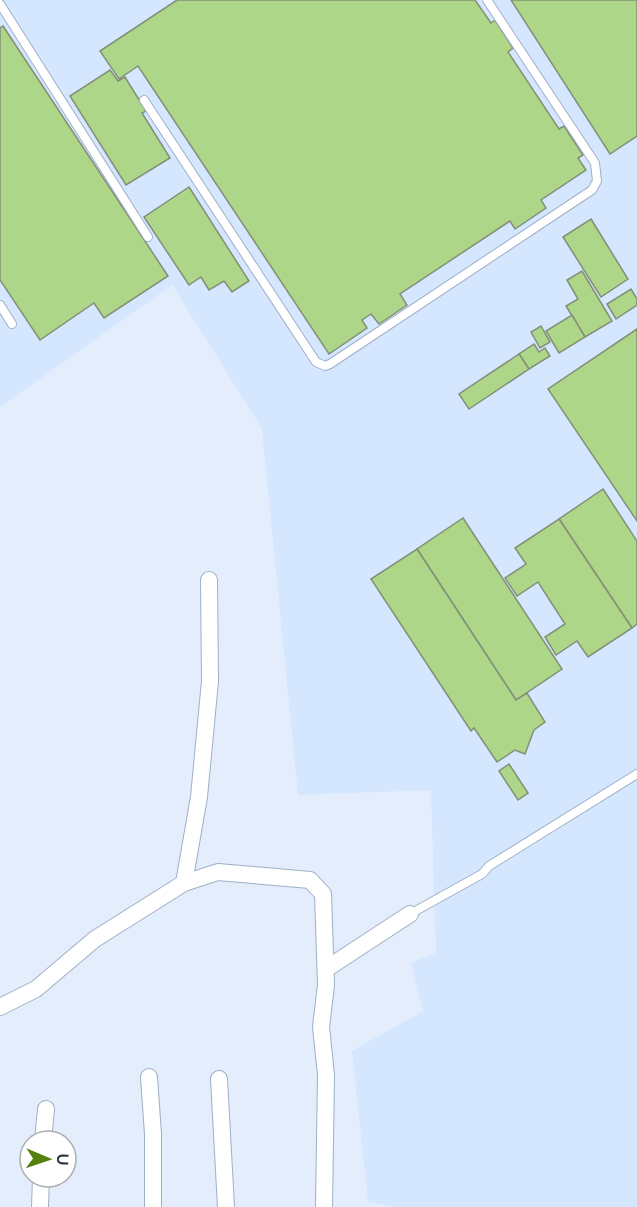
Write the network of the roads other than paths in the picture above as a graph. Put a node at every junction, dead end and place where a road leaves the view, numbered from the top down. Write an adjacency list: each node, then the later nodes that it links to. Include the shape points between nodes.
1 (487, 0): 3 (lane, via 595,164 597,181 592,190 325,366 316,362)
2 (0, 4): 4 (lane)
3 (144, 100)
4 (148, 237)
5 (0, 305): 6 (lane)
6 (12, 324)
7 (209, 580): 9 (street, via 210,681 199,797)
8 (637, 774): 10 (lane, via 482,874)
9 (184, 884): 11 (street, via 218,872 310,880 323,894); 12 (street, via 95,939 36,989)
10 (410, 914): 11 (street)
11 (326, 969): 21 (street, via 321,1027 326,1075)
12 (0, 1007)
13 (149, 1077): 19 (street)
14 (219, 1079): 20 (street)
15 (46, 1109): 16 (street)
16 (44, 1129)
17 (41, 1189): 18 (street)
18 (40, 1207)
19 (153, 1207)
20 (226, 1207)
21 (324, 1207)

